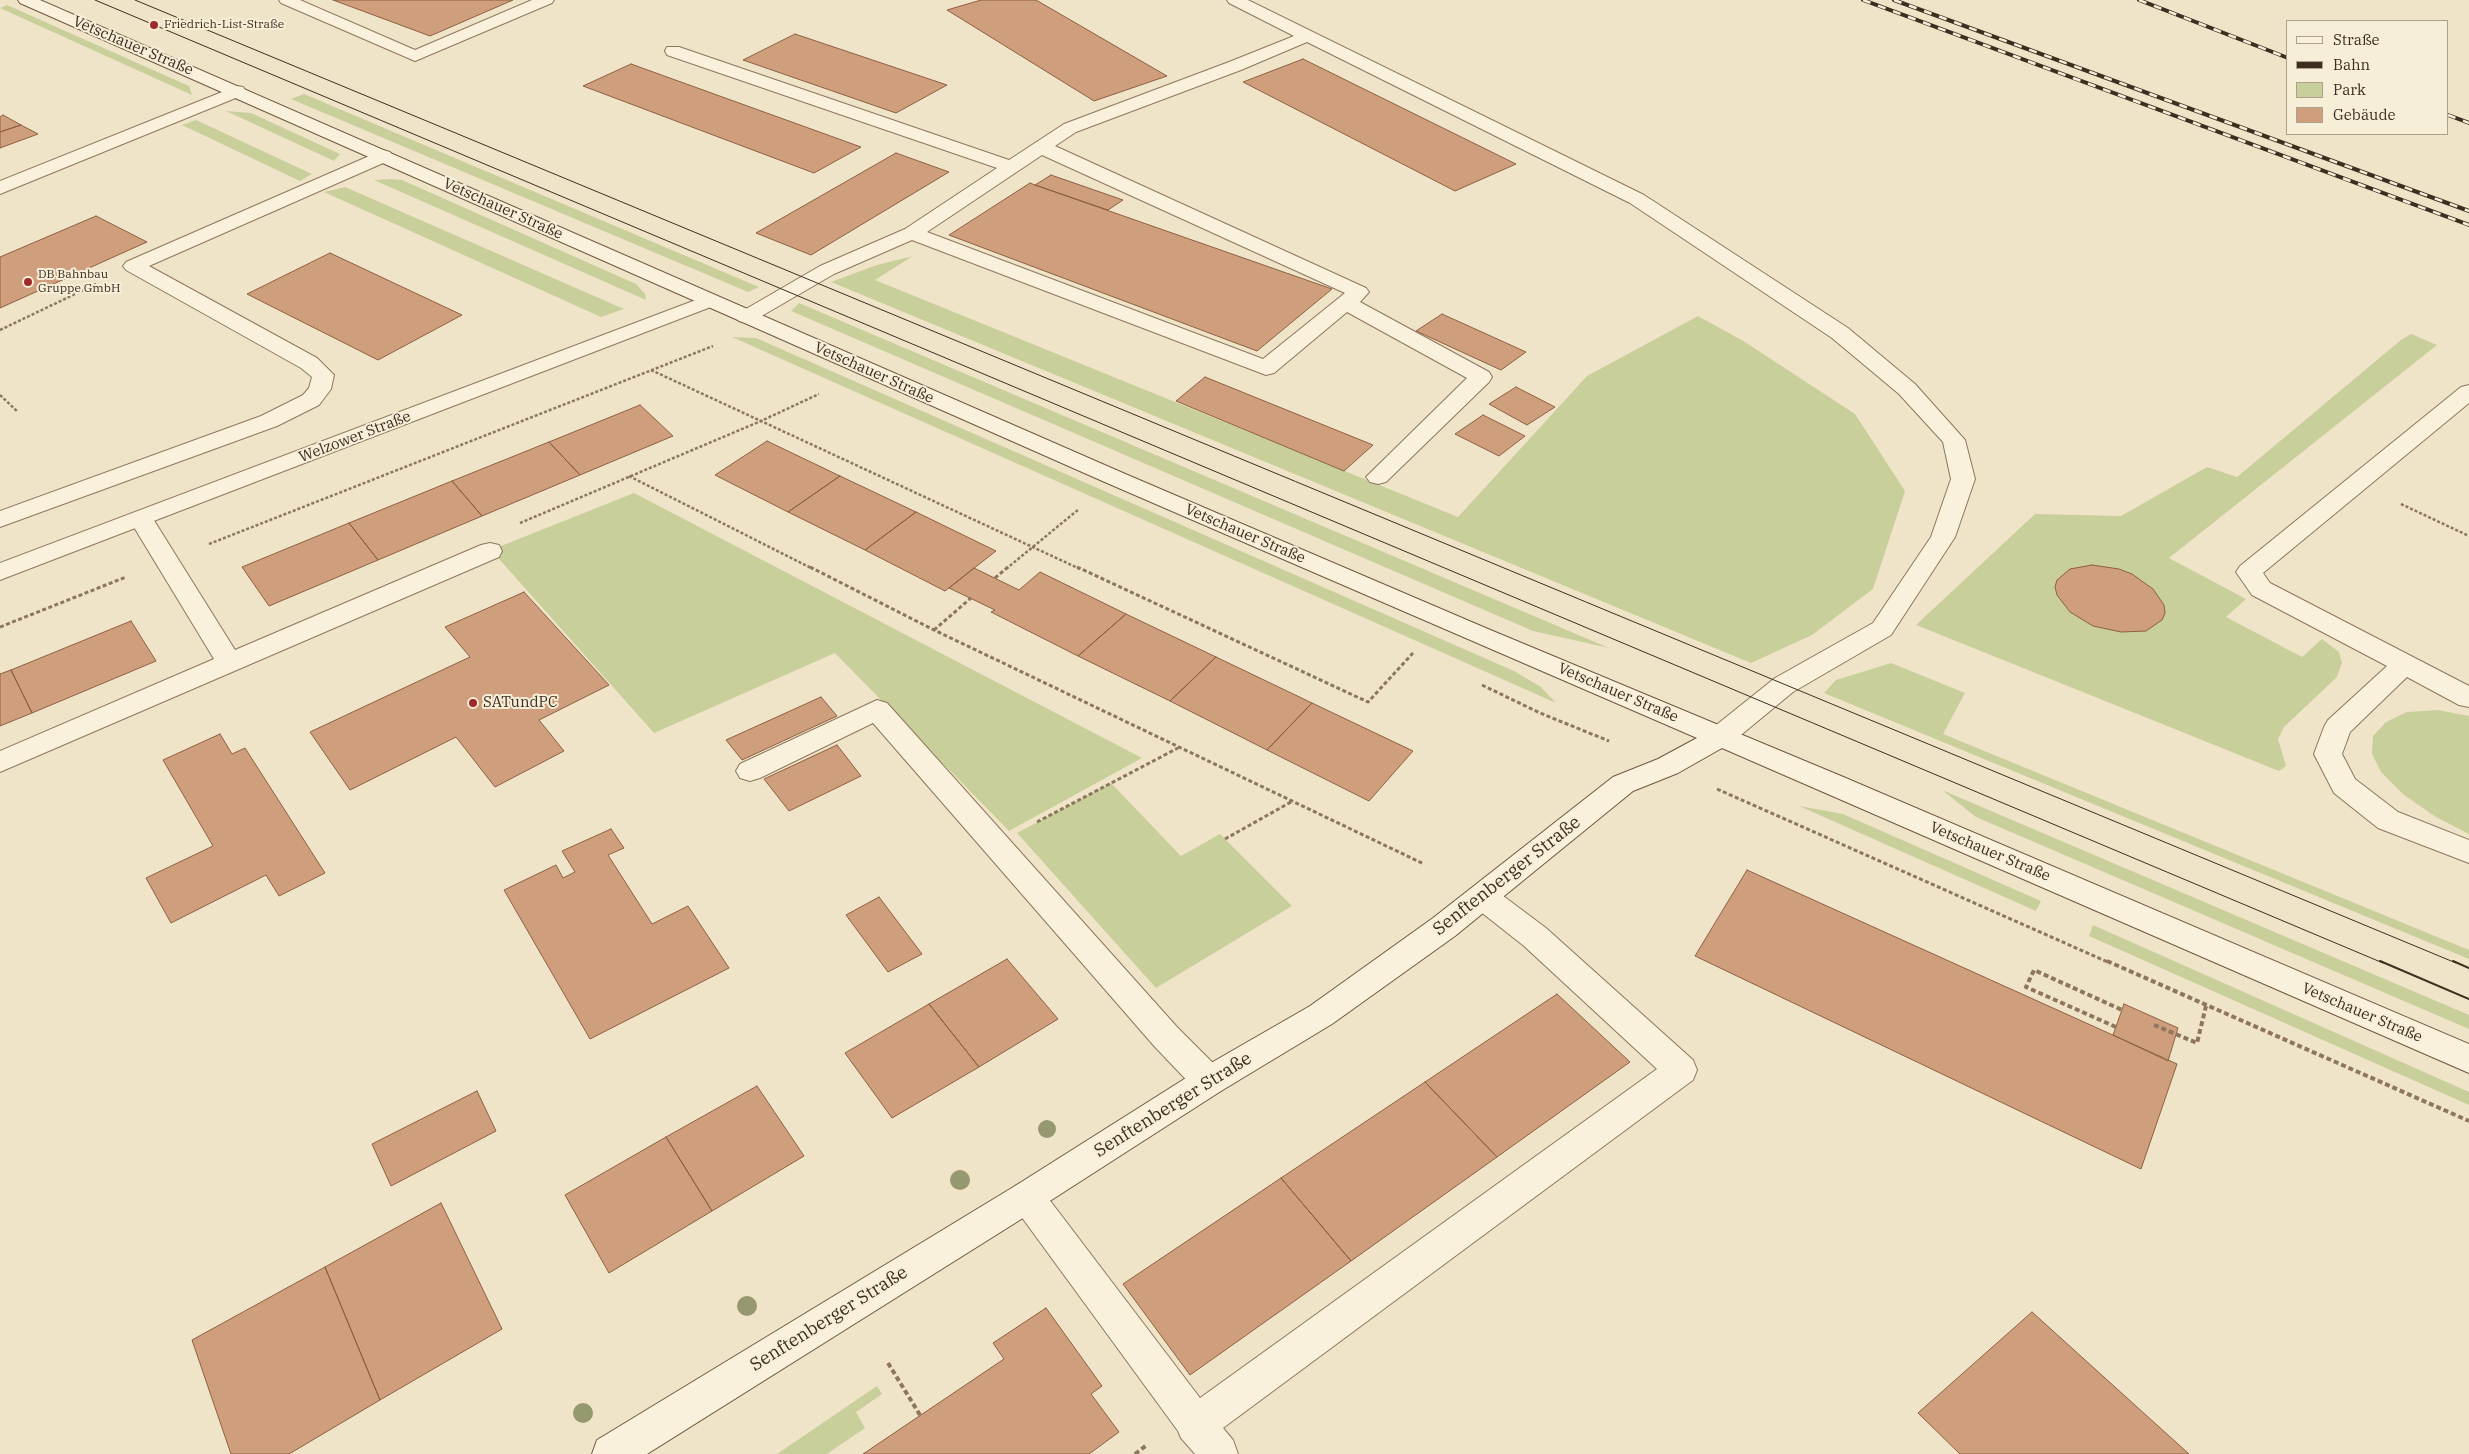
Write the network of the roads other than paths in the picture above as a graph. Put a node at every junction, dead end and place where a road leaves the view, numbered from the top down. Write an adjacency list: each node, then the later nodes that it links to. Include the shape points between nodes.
1 (26, 0): 7 (street, Vetschauer Straße)
2 (287, 0): 3 (street, via 415,56)
3 (546, 0)
4 (1235, 0): 5 (street)
5 (1307, 36): 8 (street, via 1070,128); 25 (street, Senftenberger Straße, via 1637,200 1840,333 1907,389 1954,440 1963,479 1943,537 1882,629 1784,685)
6 (673, 51): 10 (street)
7 (237, 91): 9 (street, Vetschauer Straße); 11 (street)
8 (1041, 147): 10 (street); 14 (street, via 1359,292)
9 (383, 156): 13 (street, Vetschauer Straße); 18 (street, via 133,266 309,363 323,375 320,389 311,400 269,421)
10 (1011, 167): 12 (street)
11 (0, 188)
12 (912, 233): 14 (street, via 1266,368); 15 (street, via 827,270)
13 (709, 301): 15 (street, Vetschauer Straße); 19 (street, Welzower Straße)
14 (1346, 303): 17 (street, via 1480,378)
15 (746, 317): 25 (street, Vetschauer Straße)
16 (2469, 392): 23 (street, via 2249,572 2260,589)
17 (1378, 477)
18 (0, 519)
19 (141, 519): 21 (street, Welzower Straße); 22 (street)
20 (490, 551): 22 (street)
21 (0, 572)
22 (230, 662): 26 (street)
23 (2404, 665): 24 (street); 28 (street, via 2338,727 2328,754 2344,786 2388,820)
24 (2469, 698)
25 (1720, 736): 29 (street, Senftenberger Straße, via 1668,766 1623,784); 30 (street, Vetschauer Straße)
26 (0, 762)
27 (750, 770): 31 (street, via 877,710 1166,1037)
28 (2469, 852)
29 (1483, 897): 31 (street, Senftenberger Straße, via 1321,1015); 33 (street, via 1535,936 1681,1070)
30 (2469, 1059)
31 (1209, 1081): 32 (street, Senftenberger Straße)
32 (1027, 1197): 33 (street); 34 (street, Senftenberger Straße)
33 (1195, 1425): 35 (street)
34 (611, 1454)
35 (1219, 1454)

